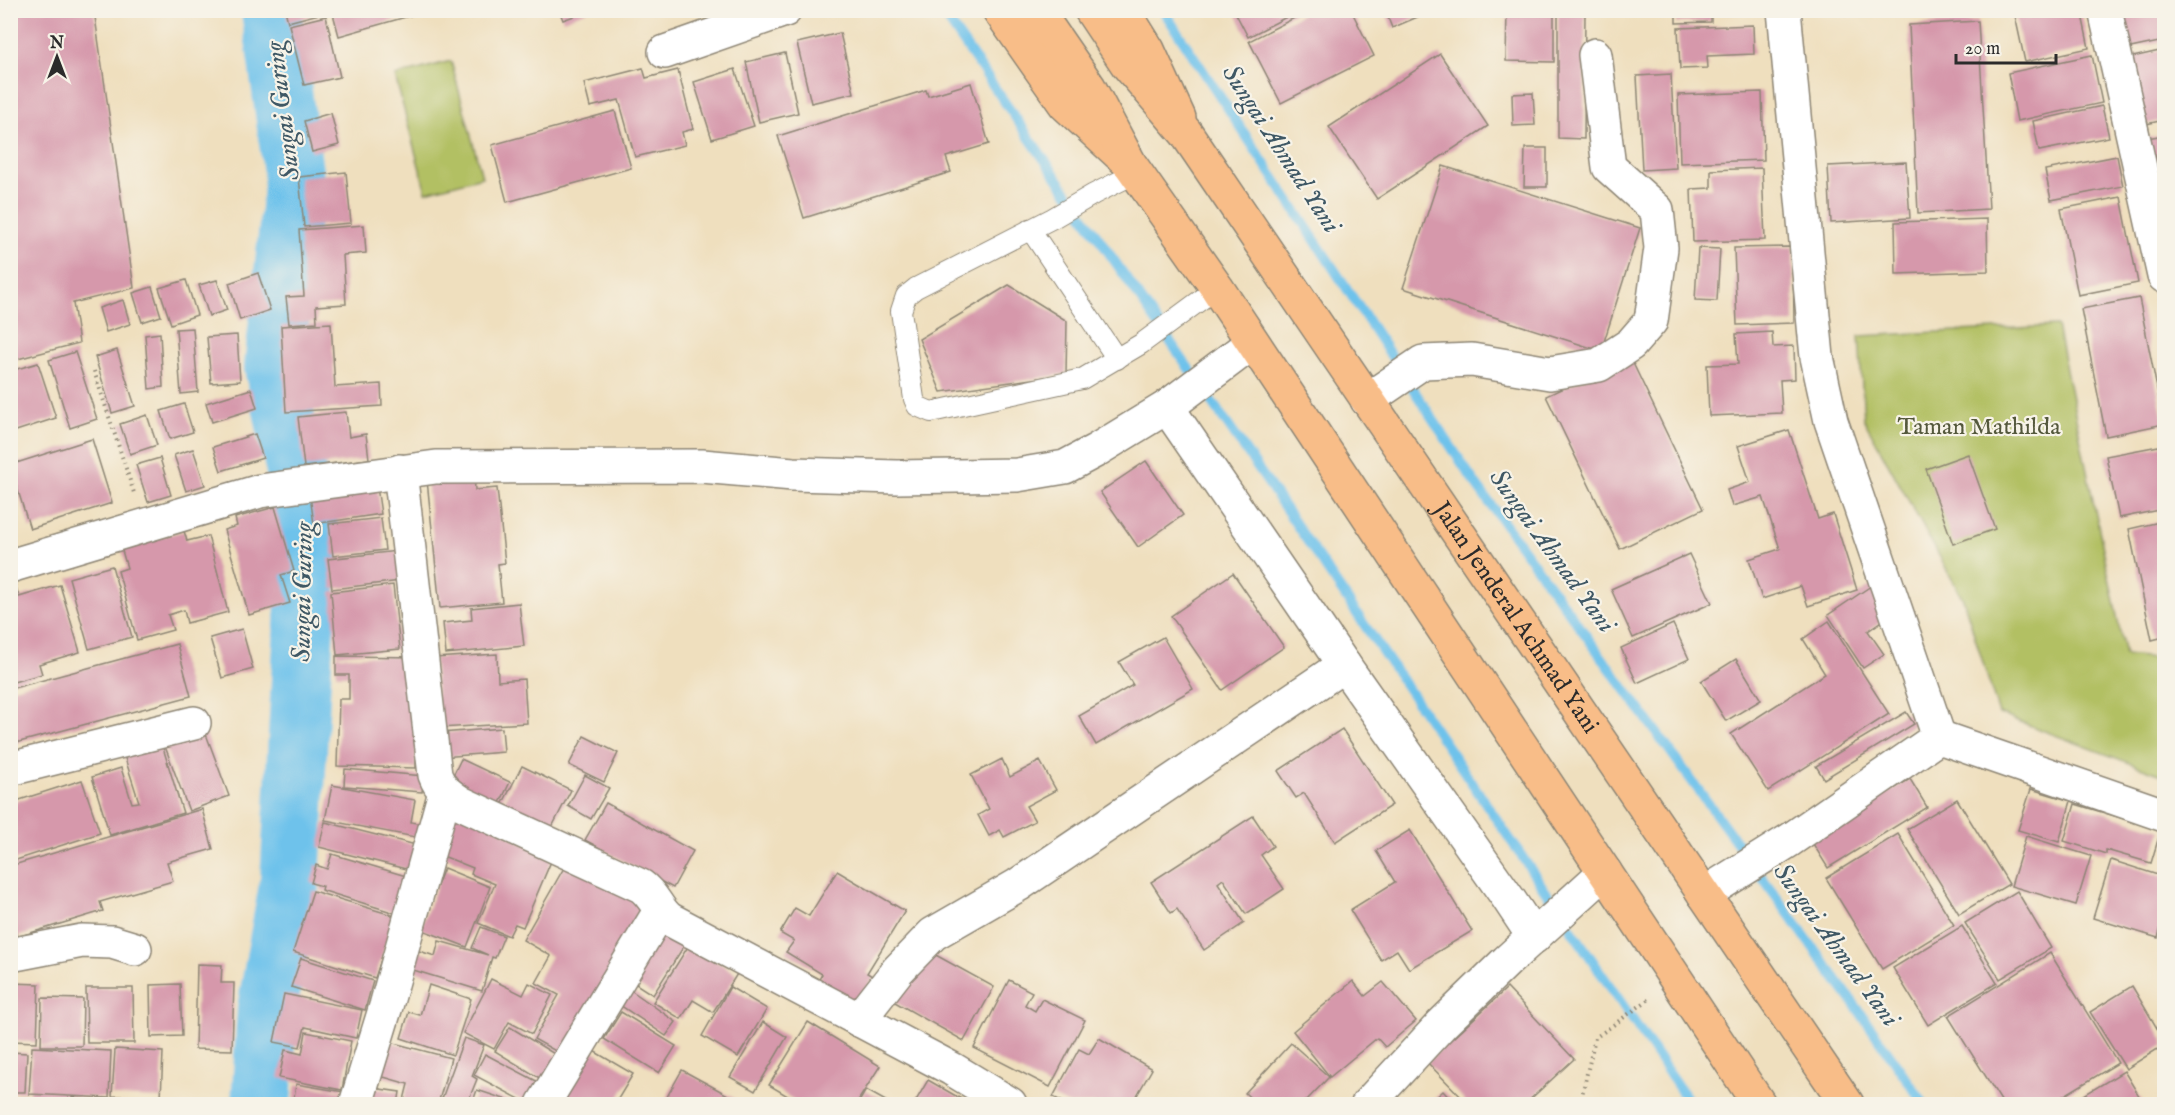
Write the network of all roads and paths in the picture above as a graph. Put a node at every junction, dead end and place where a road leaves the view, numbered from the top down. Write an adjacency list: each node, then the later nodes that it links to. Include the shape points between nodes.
1 (785, 10): 8 (street)
2 (999, 10): 11 (main road, via 1065,104)
3 (1036, 10): 11 (main road, via 1089,87)
4 (1091, 10): 10 (main road, Jalan Jenderal Achmad Yani, via 1127,64)
5 (1124, 10): 10 (main road, Jalan Jenderal Achmad Yani)
6 (1784, 10): 25 (street, via 1817,357 1831,421)
7 (2104, 10): 13 (street)
8 (664, 52)
9 (1595, 55): 18 (street, via 1609,167 1657,210 1661,248 1651,321 1631,344 1599,365 1550,373 1472,360 1423,362)
10 (1186, 133): 18 (main road, Jalan Jenderal Achmad Yani)
11 (1133, 169): 12 (lane); 14 (main road)
12 (1030, 229): 16 (lane); 16 (lane, via 906,296 901,311 917,406 931,412 1083,379)
13 (2164, 276)
14 (1217, 288): 15 (main road); 16 (lane)
15 (1252, 343): 19 (street); 29 (main road)
16 (1117, 359)
17 (94, 372): 21 (path)
18 (1379, 392): 30 (main road, Jalan Jenderal Achmad Yani)
19 (1173, 402): 20 (street, via 1065,467 1017,475 862,476 702,466 436,467); 23 (street)
20 (400, 471): 21 (street, via 260,491); 27 (street, via 435,775)
21 (145, 525): 22 (street)
22 (10, 566)
23 (1344, 666): 32 (street); 36 (street, via 1018,885 933,934 898,970)
24 (194, 723): 26 (street)
25 (1939, 737): 28 (street); 30 (street)
26 (10, 769)
27 (445, 792): 31 (street, via 641,886 651,893); 37 (street)
28 (2164, 815)
29 (1605, 872): 32 (street); 42 (main road)
30 (1713, 889): 43 (main road, Jalan Jenderal Achmad Yani)
31 (660, 912): 36 (street); 38 (street)
32 (1534, 937): 40 (street, via 1442,1024)
33 (135, 949): 34 (street, via 112,942 82,941)
34 (10, 955)
35 (1639, 1007): 41 (path, via 1595,1038)
36 (859, 1020): 39 (street)
37 (356, 1104)
38 (543, 1104)
39 (1010, 1104)
40 (1368, 1104)
41 (1580, 1104)
42 (1759, 1104)
43 (1847, 1104)

